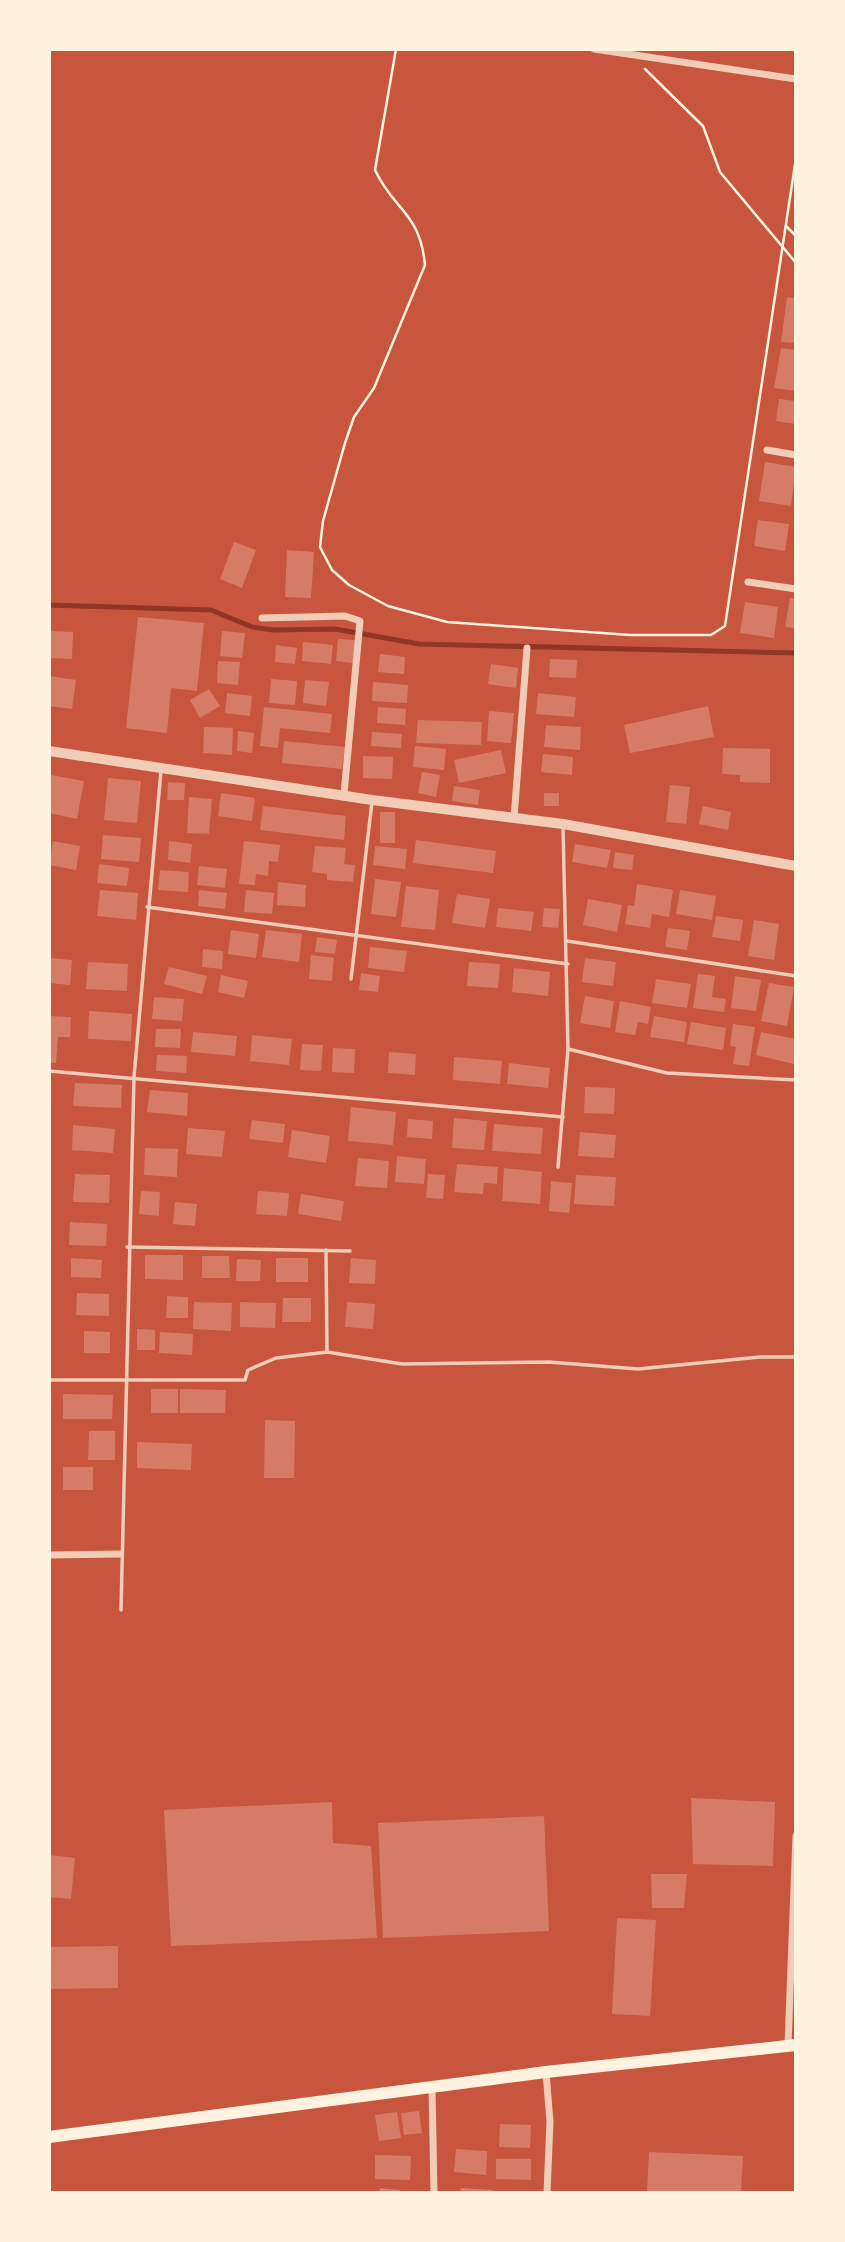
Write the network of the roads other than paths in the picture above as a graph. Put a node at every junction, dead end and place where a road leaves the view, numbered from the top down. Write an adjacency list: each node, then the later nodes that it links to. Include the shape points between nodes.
1 (594, 49): 2 (street)
2 (796, 79)
3 (767, 450): 4 (street)
4 (796, 455)
5 (748, 582): 6 (street)
6 (796, 589)
7 (262, 618): 11 (street, via 345,616 360,621)
8 (527, 648): 13 (street)
9 (49, 751): 10 (street)
10 (161, 768): 11 (street); 16 (lane)
11 (344, 794): 12 (street)
12 (372, 800): 13 (street); 17 (lane)
13 (514, 818): 14 (street)
14 (562, 824): 15 (street); 18 (lane)
15 (796, 866)
16 (147, 907): 17 (lane); 24 (lane)
17 (357, 936): 19 (lane); 21 (lane)
18 (567, 941): 19 (lane); 20 (lane)
19 (568, 964): 22 (lane)
20 (796, 976)
21 (351, 979)
22 (568, 1049): 25 (lane, via 667,1073); 26 (lane)
23 (49, 1072): 24 (lane)
24 (134, 1077): 26 (lane); 28 (lane)
25 (796, 1080)
26 (563, 1118): 27 (lane)
27 (558, 1167)
28 (127, 1247): 29 (lane); 34 (lane)
29 (326, 1251): 30 (lane); 31 (lane)
30 (350, 1251)
31 (327, 1352): 32 (lane, via 402,1364 549,1362 638,1369); 34 (lane, via 276,1358 248,1370 245,1380)
32 (796, 1357)
33 (49, 1380): 34 (lane)
34 (125, 1380): 35 (lane)
35 (120, 1554): 36 (street); 37 (lane)
36 (49, 1555)
37 (121, 1610)
38 (796, 1836): 39 (street)
39 (792, 2045): 40 (main road)
40 (546, 2072): 41 (main road); 44 (street, via 551,2122)
41 (432, 2087): 42 (main road); 43 (street)
42 (49, 2137)
43 (434, 2193)
44 (547, 2193)

